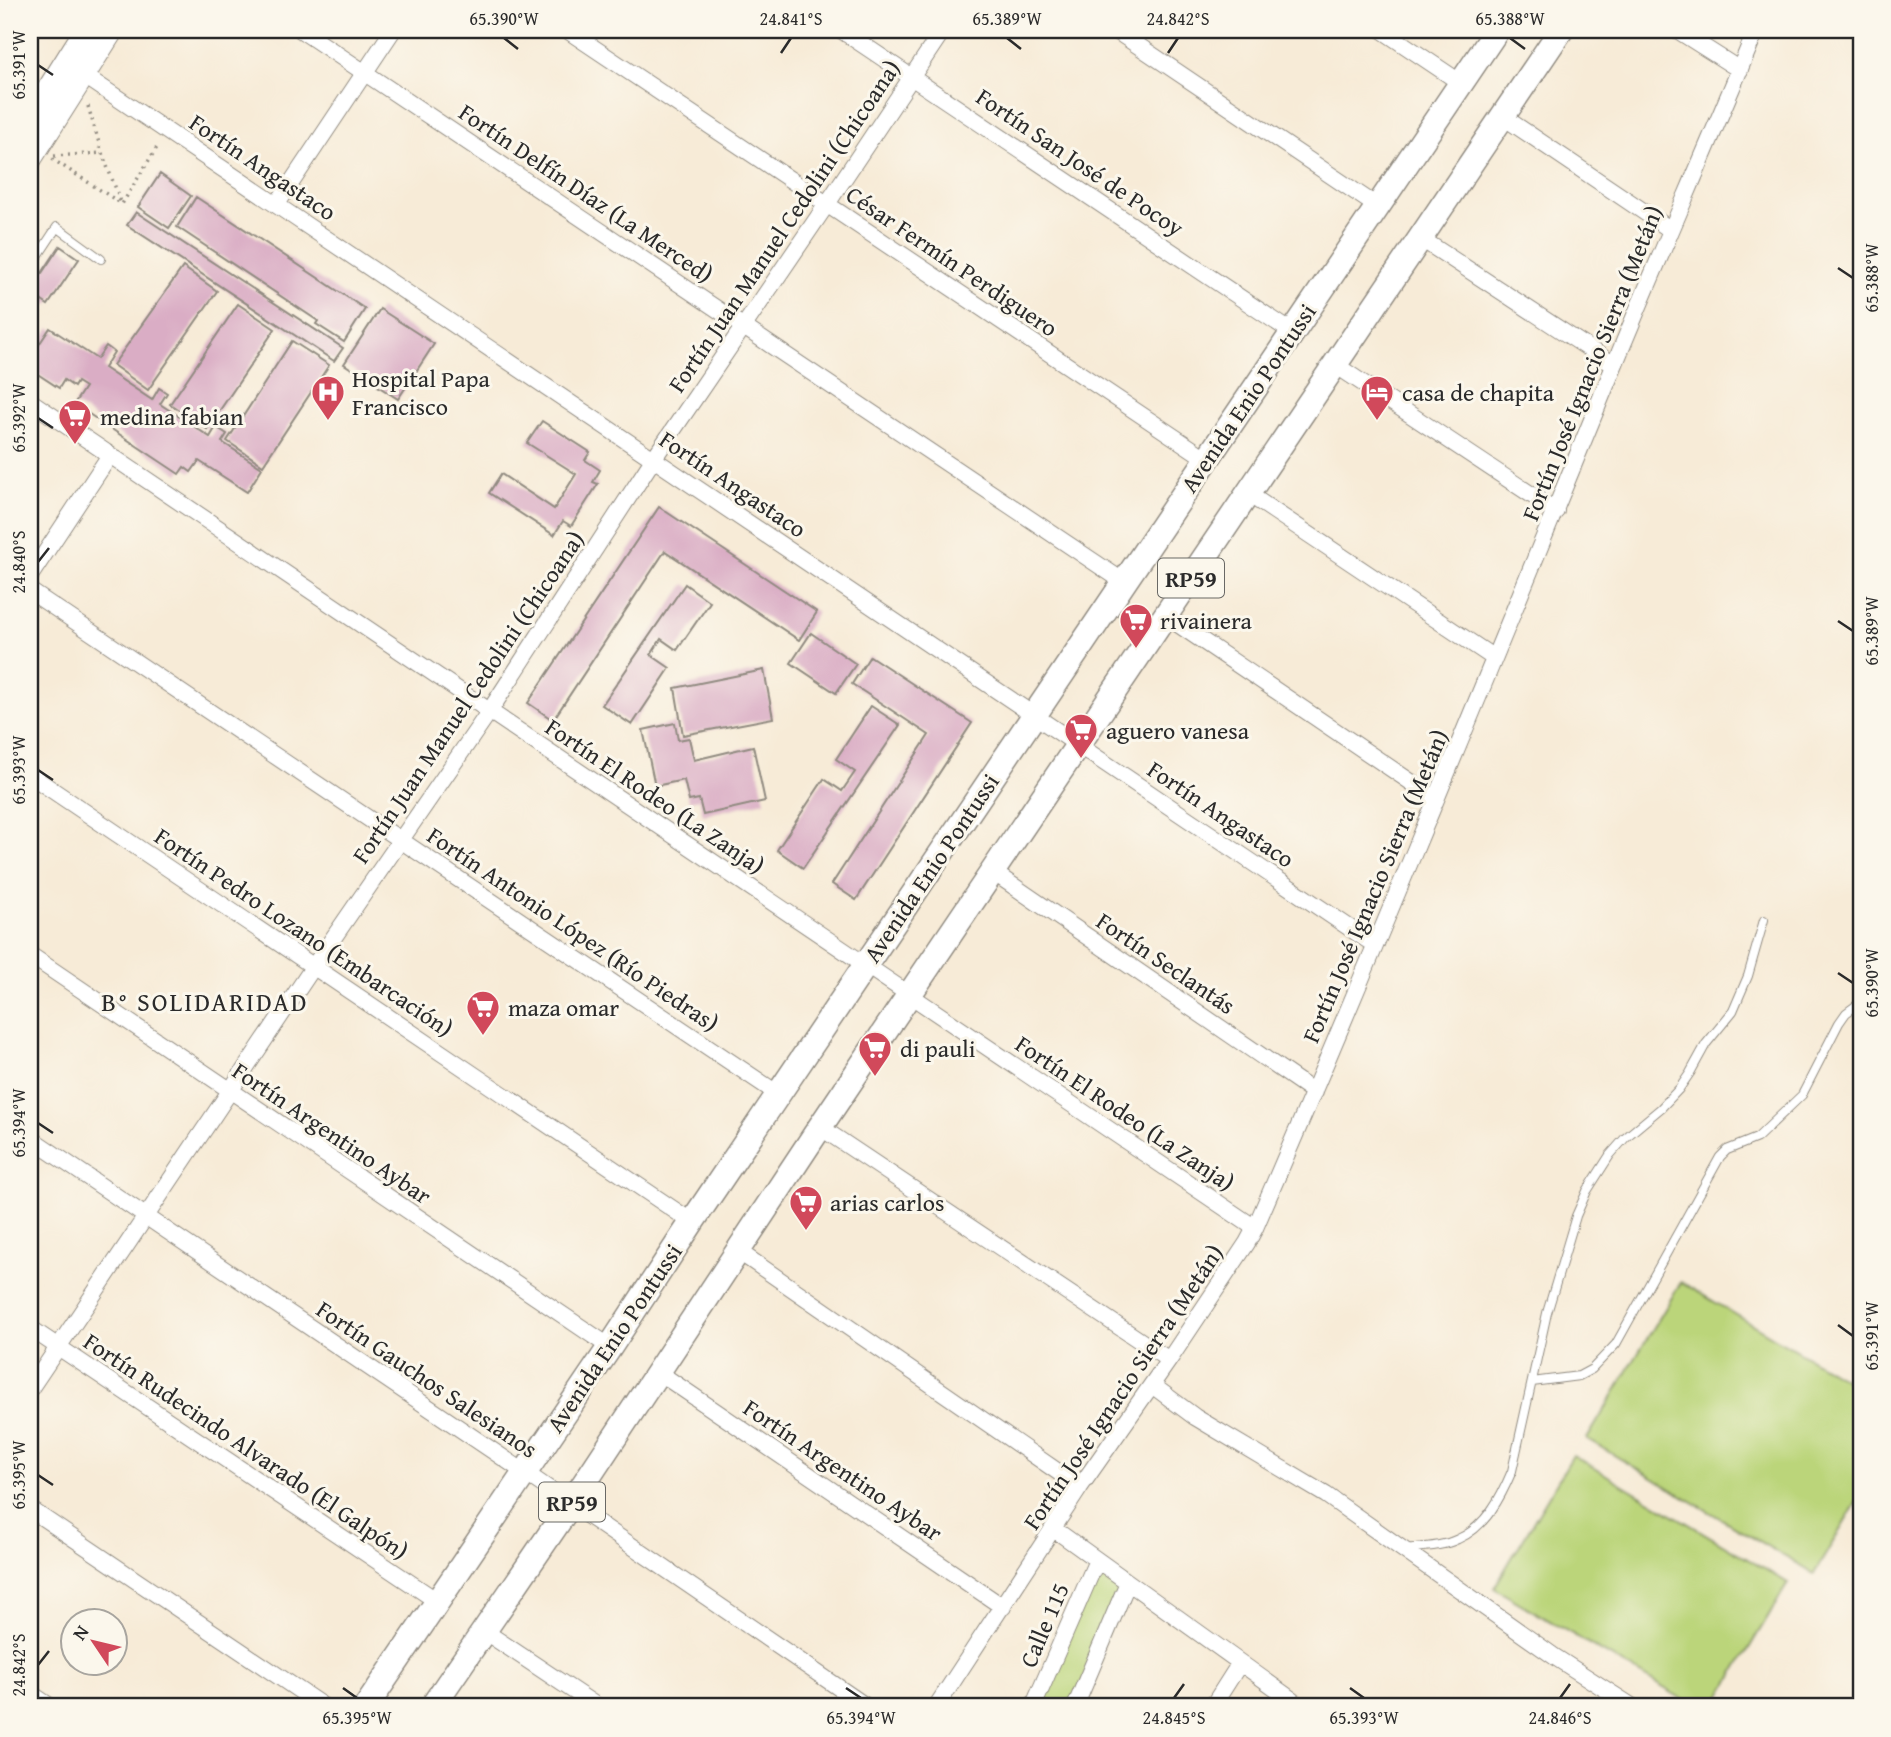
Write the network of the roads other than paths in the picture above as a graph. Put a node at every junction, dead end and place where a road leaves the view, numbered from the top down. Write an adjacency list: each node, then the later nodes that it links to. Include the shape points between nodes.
1 (86, 30): 14 (street)
2 (112, 30): 14 (street)
3 (301, 30): 16 (street, Fortín Delfín Díaz (La Merced))
4 (393, 30): 16 (street)
5 (567, 30): 23 (street, César Fermín Perdiguero)
6 (841, 30): 17 (street, Fortín San José de Pocoy)
7 (943, 30): 17 (street, Fortín Juan Manuel Cedolini (Chicoana))
8 (1115, 30): 24 (street)
9 (1382, 30): 18 (street)
10 (1497, 30): 18 (main road, Avenida Enio Pontussi / RP59)
11 (1561, 30): 19 (main road, RP59)
12 (1677, 30): 15 (street)
13 (1756, 30): 15 (street, Fortín José Ignacio Sierra (Metán))
14 (75, 69): 20 (street); 21 (street); 22 (street, Fortín Angastaco, via 163,138)
15 (1740, 70): 25 (street, Fortín José Ignacio Sierra (Metán))
16 (365, 72): 22 (street); 29 (street, Fortín Delfín Díaz (La Merced))
17 (911, 77): 23 (street, Fortín Juan Manuel Cedolini (Chicoana)); 30 (street, Fortín San José de Pocoy)
18 (1461, 83): 24 (main road, Avenida Enio Pontussi / RP59)
19 (1502, 116): 25 (street); 26 (main road, RP59)
20 (30, 120)
21 (38, 164)
22 (277, 204): 35 (street, Fortín Angastaco)
23 (827, 204): 29 (street, Fortín Juan Manuel Cedolini (Chicoana)); 36 (street, César Fermín Perdiguero)
24 (1378, 207): 30 (main road, Avenida Enio Pontussi / RP59)
25 (1671, 230): 32 (street, Fortín José Ignacio Sierra (Metán))
26 (1420, 238): 31 (main road, RP59); 32 (street)
27 (101, 259): 28 (lane, via 57,228)
28 (30, 268)
29 (744, 327): 35 (street, Fortín Juan Manuel Cedolini (Chicoana)); 40 (street, Fortín Delfín Díaz (La Merced))
30 (1293, 333): 36 (main road, Avenida Enio Pontussi / RP59)
31 (1334, 364): 37 (main road, RP59); 38 (street)
32 (1614, 365): 38 (street, Fortín José Ignacio Sierra (Metán))
33 (30, 401): 34 (street, Fortín El Rodeo (La Zanja))
34 (110, 455): 39 (street); 44 (street, Fortín El Rodeo (La Zanja))
35 (654, 458): 44 (street, Fortín Juan Manuel Cedolini (Chicoana)); 45 (street, Fortín Angastaco)
36 (1207, 459): 40 (main road, Avenida Enio Pontussi / RP59)
37 (1247, 493): 42 (main road, RP59); 43 (street)
38 (1556, 511): 43 (street, Fortín José Ignacio Sierra (Metán))
39 (30, 576)
40 (1124, 582): 45 (main road, Avenida Enio Pontussi / RP59)
41 (30, 591): 49 (street, Fortín Antonio López (Río Piedras))
42 (1166, 616): 46 (main road, RP59); 48 (street)
43 (1494, 658): 48 (street, Fortín José Ignacio Sierra (Metán))
44 (489, 712): 49 (street, Fortín Juan Manuel Cedolini (Chicoana)); 54 (street, Fortín El Rodeo (La Zanja))
45 (1034, 715): 46 (street, Fortín Angastaco); 54 (main road, Avenida Enio Pontussi / RP59)
46 (1078, 745): 50 (main road, RP59); 52 (street, Fortín Angastaco)
47 (30, 775): 55 (street, Fortín Pedro Lozano (Embarcación))
48 (1436, 799): 52 (street, Fortín José Ignacio Sierra (Metán))
49 (400, 841): 55 (street, Fortín Juan Manuel Cedolini (Chicoana)); 60 (street, Fortín Antonio López (Río Piedras))
50 (993, 872): 56 (main road, RP59); 59 (street, Fortín Seclantás)
51 (1763, 920): 72 (lane, via 1733,1011 1679,1089 1625,1138 1587,1191 1547,1313)
52 (1375, 945): 59 (street, Fortín José Ignacio Sierra (Metán))
53 (30, 956): 58 (street, Fortín Argentino Aybar)
54 (865, 965): 56 (street, Fortín El Rodeo (La Zanja)); 60 (main road, Avenida Enio Pontussi / RP59)
55 (314, 966): 58 (street, Fortín Juan Manuel Cedolini (Chicoana)); 64 (street, Fortín Pedro Lozano (Embarcación))
56 (909, 995): 61 (main road, RP59); 65 (street, Fortín El Rodeo (La Zanja))
57 (1861, 1002): 72 (lane, via 1839,1024 1802,1095 1757,1138 1720,1157 1616,1344 1592,1369 1578,1376)
58 (230, 1091): 63 (street, Fortín Juan Manuel Cedolini (Chicoana)); 69 (street, Fortín Argentino Aybar)
59 (1314, 1092): 65 (street, Fortín José Ignacio Sierra (Metán))
60 (778, 1094): 64 (main road, Avenida Enio Pontussi / RP59)
61 (820, 1127): 66 (main road, RP59); 70 (street)
62 (30, 1138): 63 (street, Fortín Gauchos Salesianos)
63 (146, 1216): 68 (street, Fortín Juan Manuel Cedolini (Chicoana)); 75 (street, Fortín Gauchos Salesianos)
64 (692, 1222): 69 (main road, Avenida Enio Pontussi / RP59)
65 (1255, 1228): 70 (street, Fortín José Ignacio Sierra (Metán))
66 (738, 1251): 71 (main road, RP59); 76 (street)
67 (30, 1328): 68 (street, Fortín Rudecindo Alvarado (El Galpón))
68 (58, 1347): 74 (street, Fortín Juan Manuel Cedolini (Chicoana)); 83 (street, Fortín Rudecindo Alvarado (El Galpón))
69 (610, 1347): 75 (main road, Avenida Enio Pontussi / RP59)
70 (1169, 1360): 73 (street, Fortín José Ignacio Sierra (Metán))
71 (658, 1371): 77 (main road, RP59); 84 (street, Fortín Argentino Aybar)
72 (1532, 1382): 80 (lane, via 1512,1471 1492,1510 1459,1539)
73 (1152, 1385): 76 (street, Fortín José Ignacio Sierra (Metán)); 80 (street, via 1195,1417 1326,1495)
74 (30, 1389)
75 (524, 1472): 77 (street, Fortín Gauchos Salesianos); 83 (main road, Avenida Enio Pontussi / RP59)
76 (1080, 1487): 79 (street, Fortín José Ignacio Sierra (Metán))
77 (570, 1505): 85 (main road, RP59); 93 (street, Fortín Gauchos Salesianos)
78 (30, 1509): 89 (street)
79 (1054, 1529): 81 (street); 84 (street, Fortín José Ignacio Sierra (Metán))
80 (1401, 1549): 99 (street)
81 (1097, 1560): 82 (street); 95 (street, Calle 115)
82 (1128, 1582): 86 (street); 96 (street)
83 (437, 1601): 90 (main road, Avenida Enio Pontussi / RP59)
84 (1003, 1607): 94 (street, Fortín José Ignacio Sierra (Metán))
85 (484, 1631): 91 (main road, RP59); 92 (street)
86 (1240, 1663): 97 (street); 98 (street)
87 (30, 1693): 88 (street)
88 (51, 1707)
89 (324, 1707)
90 (366, 1707)
91 (432, 1707)
92 (598, 1707)
93 (867, 1707)
94 (936, 1707)
95 (1033, 1707)
96 (1074, 1707)
97 (1212, 1707)
98 (1302, 1707)
99 (1633, 1707)

